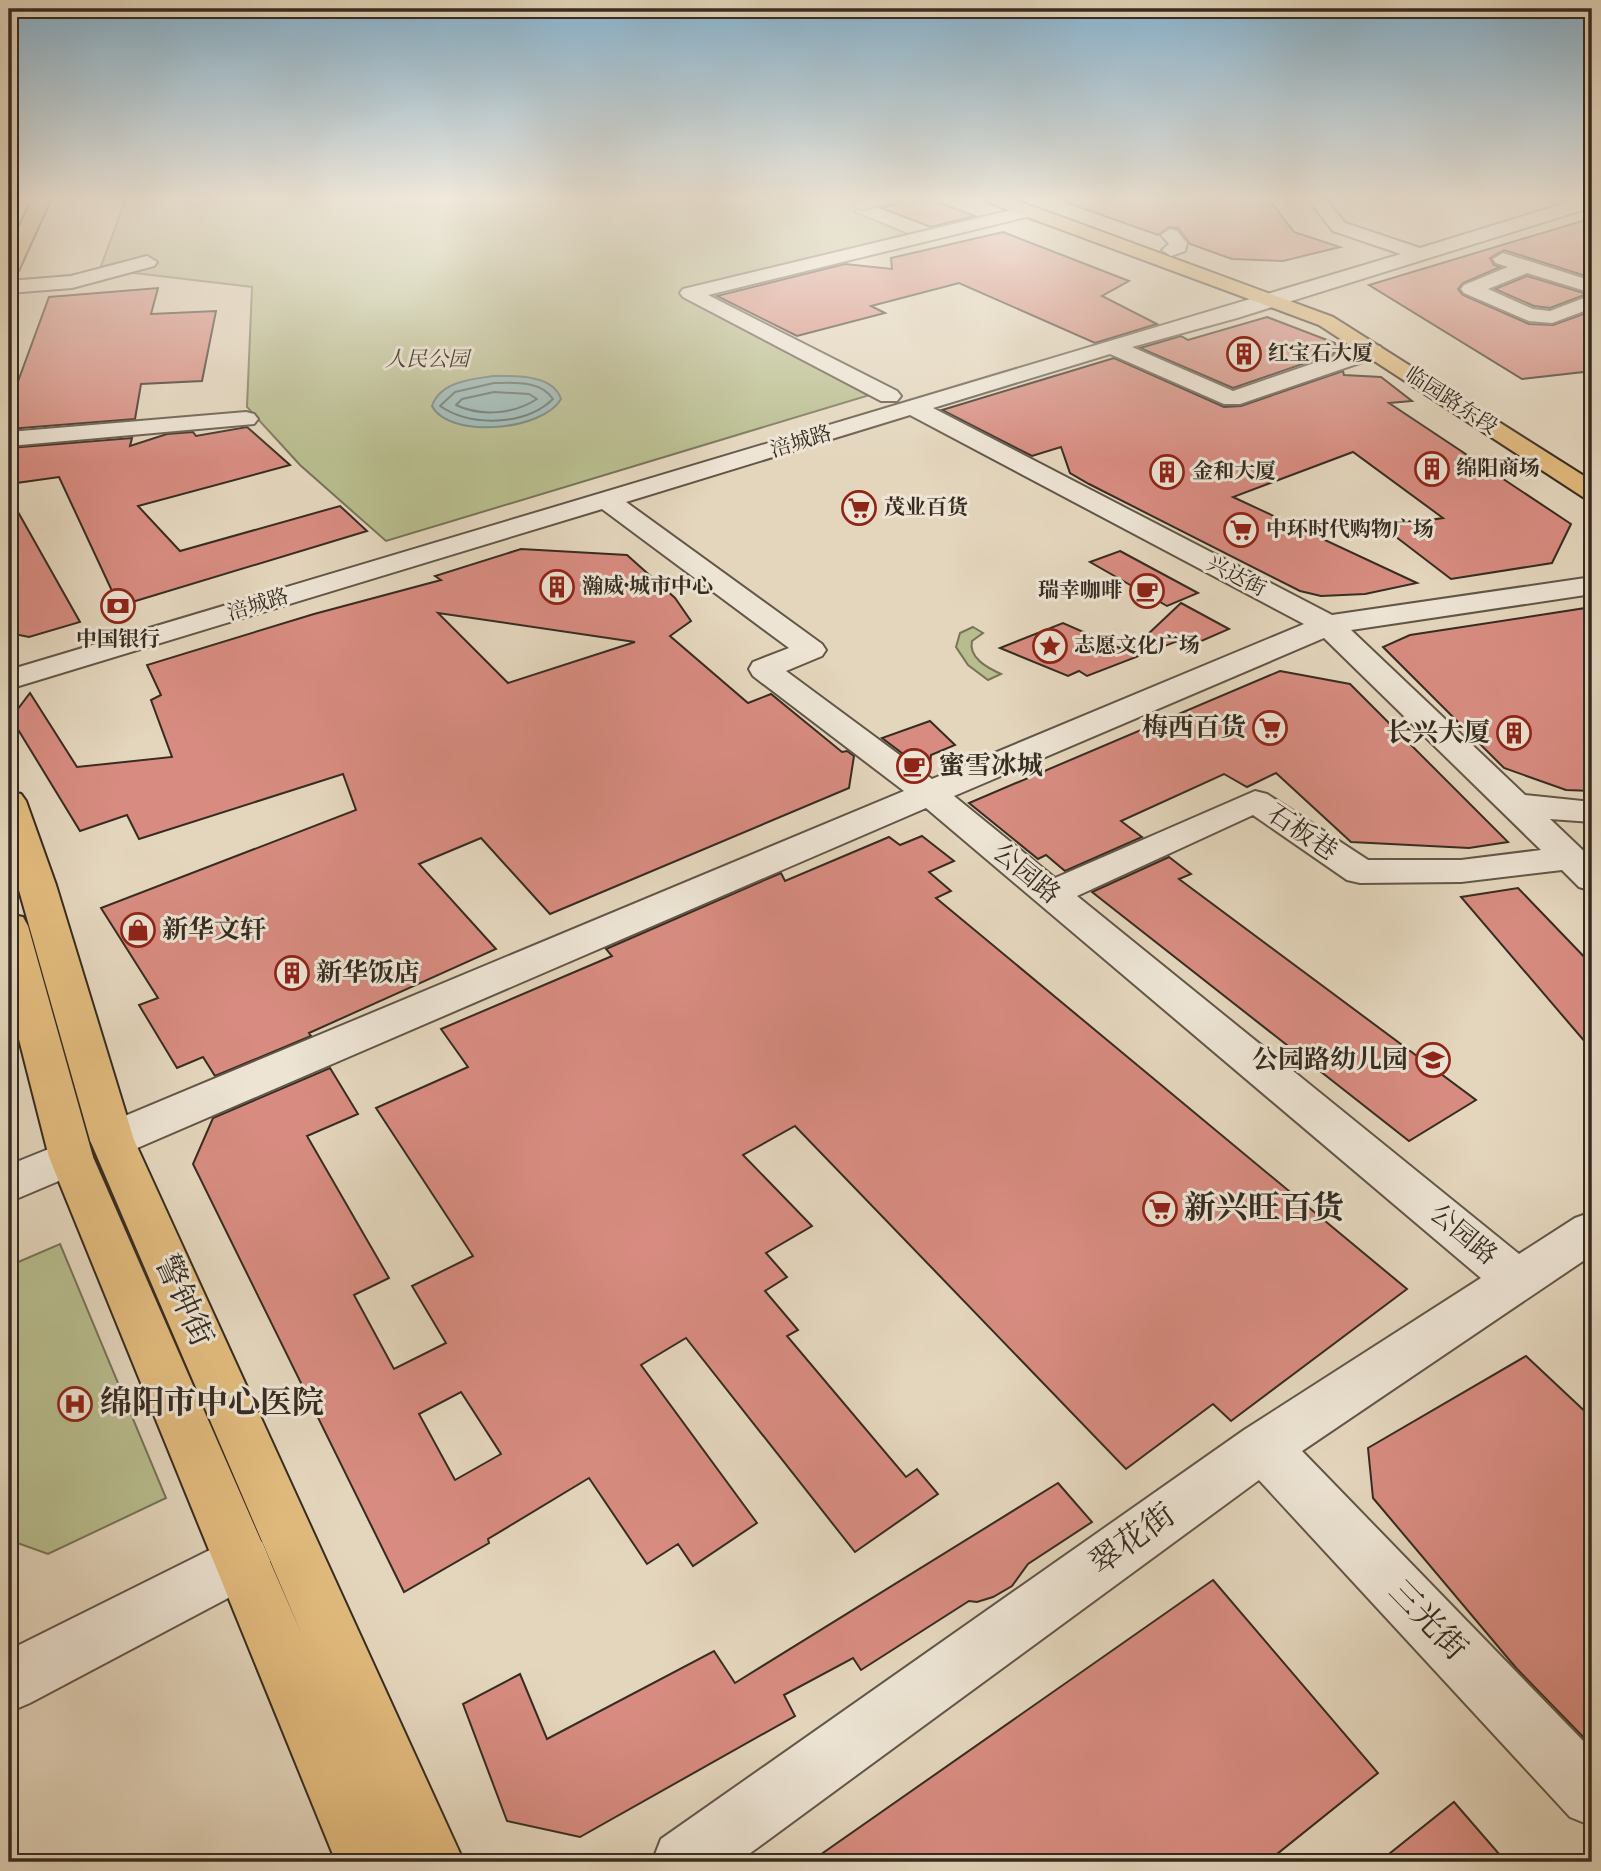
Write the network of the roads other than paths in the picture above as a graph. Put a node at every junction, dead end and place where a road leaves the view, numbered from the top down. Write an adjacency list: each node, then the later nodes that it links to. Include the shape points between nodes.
1 (30, 285): 7 (street)
2 (719, 285): 12 (street, 兴达街, via 690,293)
3 (1252, 285): 8 (main road, 临园路东段)
4 (1258, 285): 8 (main road)
5 (1300, 285): 8 (street, 涪城路)
6 (1480, 285): 9 (street, via 1471,289 1530,315 1552,317)
7 (9, 287)
8 (1274, 293): 10 (street, 涪城路, via 1230,314); 11 (main road, 临园路东段); 12 (street, 涪城路); 15 (main road, via 1340,315)
9 (1592, 301)
10 (1112, 346): 11 (street, via 1232,399); 12 (street, 涪城路)
11 (1372, 351): 16 (main road, 临园路东段)
12 (901, 402): 17 (street, 涪城路); 19 (street, 兴达街); 20 (street, 涪城路)
13 (246, 419): 14 (street)
14 (9, 439)
15 (1592, 469)
16 (1592, 492)
17 (608, 500): 21 (street, 涪城路); 22 (street, 公园路, via 811,650 764,668)
18 (1592, 585): 19 (street)
19 (1328, 625): 22 (street); 24 (street, 兴达街)
20 (9, 662)
21 (9, 680)
22 (930, 794): 27 (street, 公园路); 29 (street)
23 (9, 801): 29 (main road, 警钟街, via 37,885)
24 (1516, 805): 25 (street); 26 (street, 兴达街)
25 (1592, 812)
26 (1581, 868): 27 (street, 石板巷, via 1360,872 1255,801)
27 (1050, 894): 32 (street, 公园路)
28 (9, 926): 29 (main road, 警钟街)
29 (92, 1148): 30 (street); 34 (main road, 警钟街); 38 (main road, 警钟街)
30 (9, 1184)
31 (1592, 1231): 32 (street, 翠花街)
32 (1516, 1279): 33 (street, 翠花街)
33 (1263, 1447): 36 (street, 三光街); 39 (street, 翠花街)
34 (242, 1560): 35 (street); 37 (main road, 警钟街)
35 (9, 1682)
36 (1592, 1795)
37 (368, 1862)
38 (432, 1862)
39 (684, 1862)

